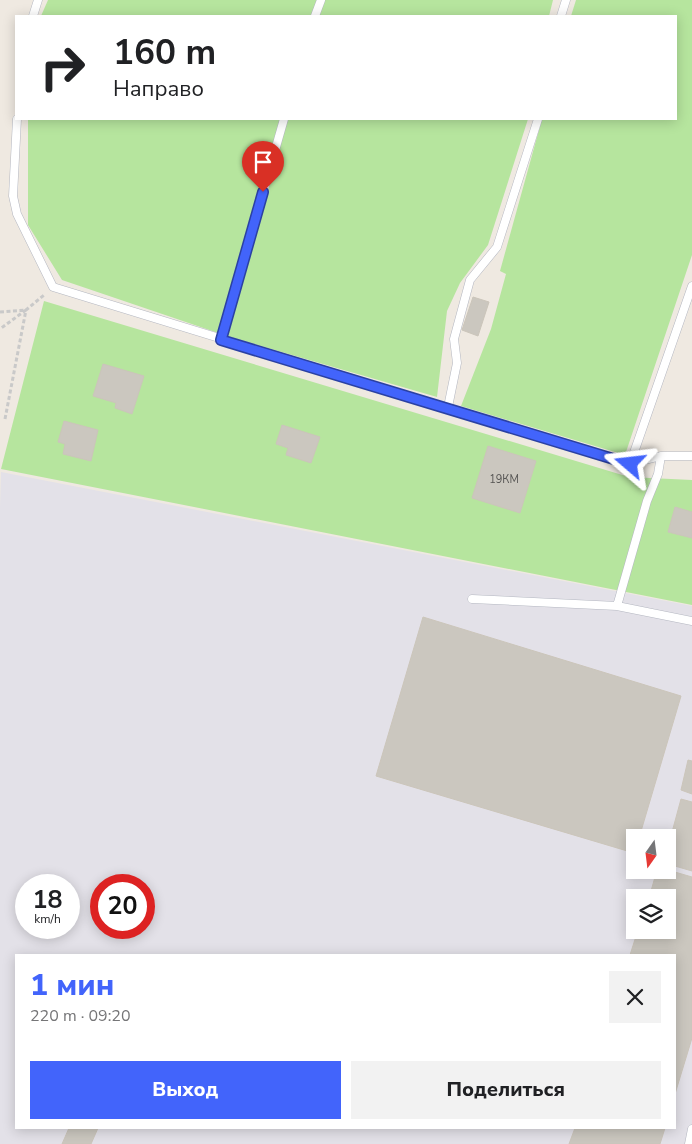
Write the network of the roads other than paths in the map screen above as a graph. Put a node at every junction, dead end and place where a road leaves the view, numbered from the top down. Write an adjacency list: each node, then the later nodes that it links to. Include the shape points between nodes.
1 (38, 0): 4 (lane)
2 (321, 0): 5 (lane)
3 (566, 0): 6 (lane)
4 (33, 15)
5 (315, 15)
6 (561, 15)
7 (17, 120): 11 (lane, via 13,196 16,214 53,287)
8 (284, 120): 11 (lane)
9 (538, 120): 12 (lane, via 497,246 470,280 454,339 457,363)
10 (692, 286): 15 (lane)
11 (221, 340): 12 (lane)
12 (448, 407): 15 (lane)
13 (661, 456): 14 (lane); 15 (lane); 17 (lane)
14 (692, 456)
15 (630, 464)
16 (472, 599): 17 (lane)
17 (617, 606): 18 (lane)
18 (692, 621)
19 (692, 1129): 20 (lane)
20 (689, 1144)

